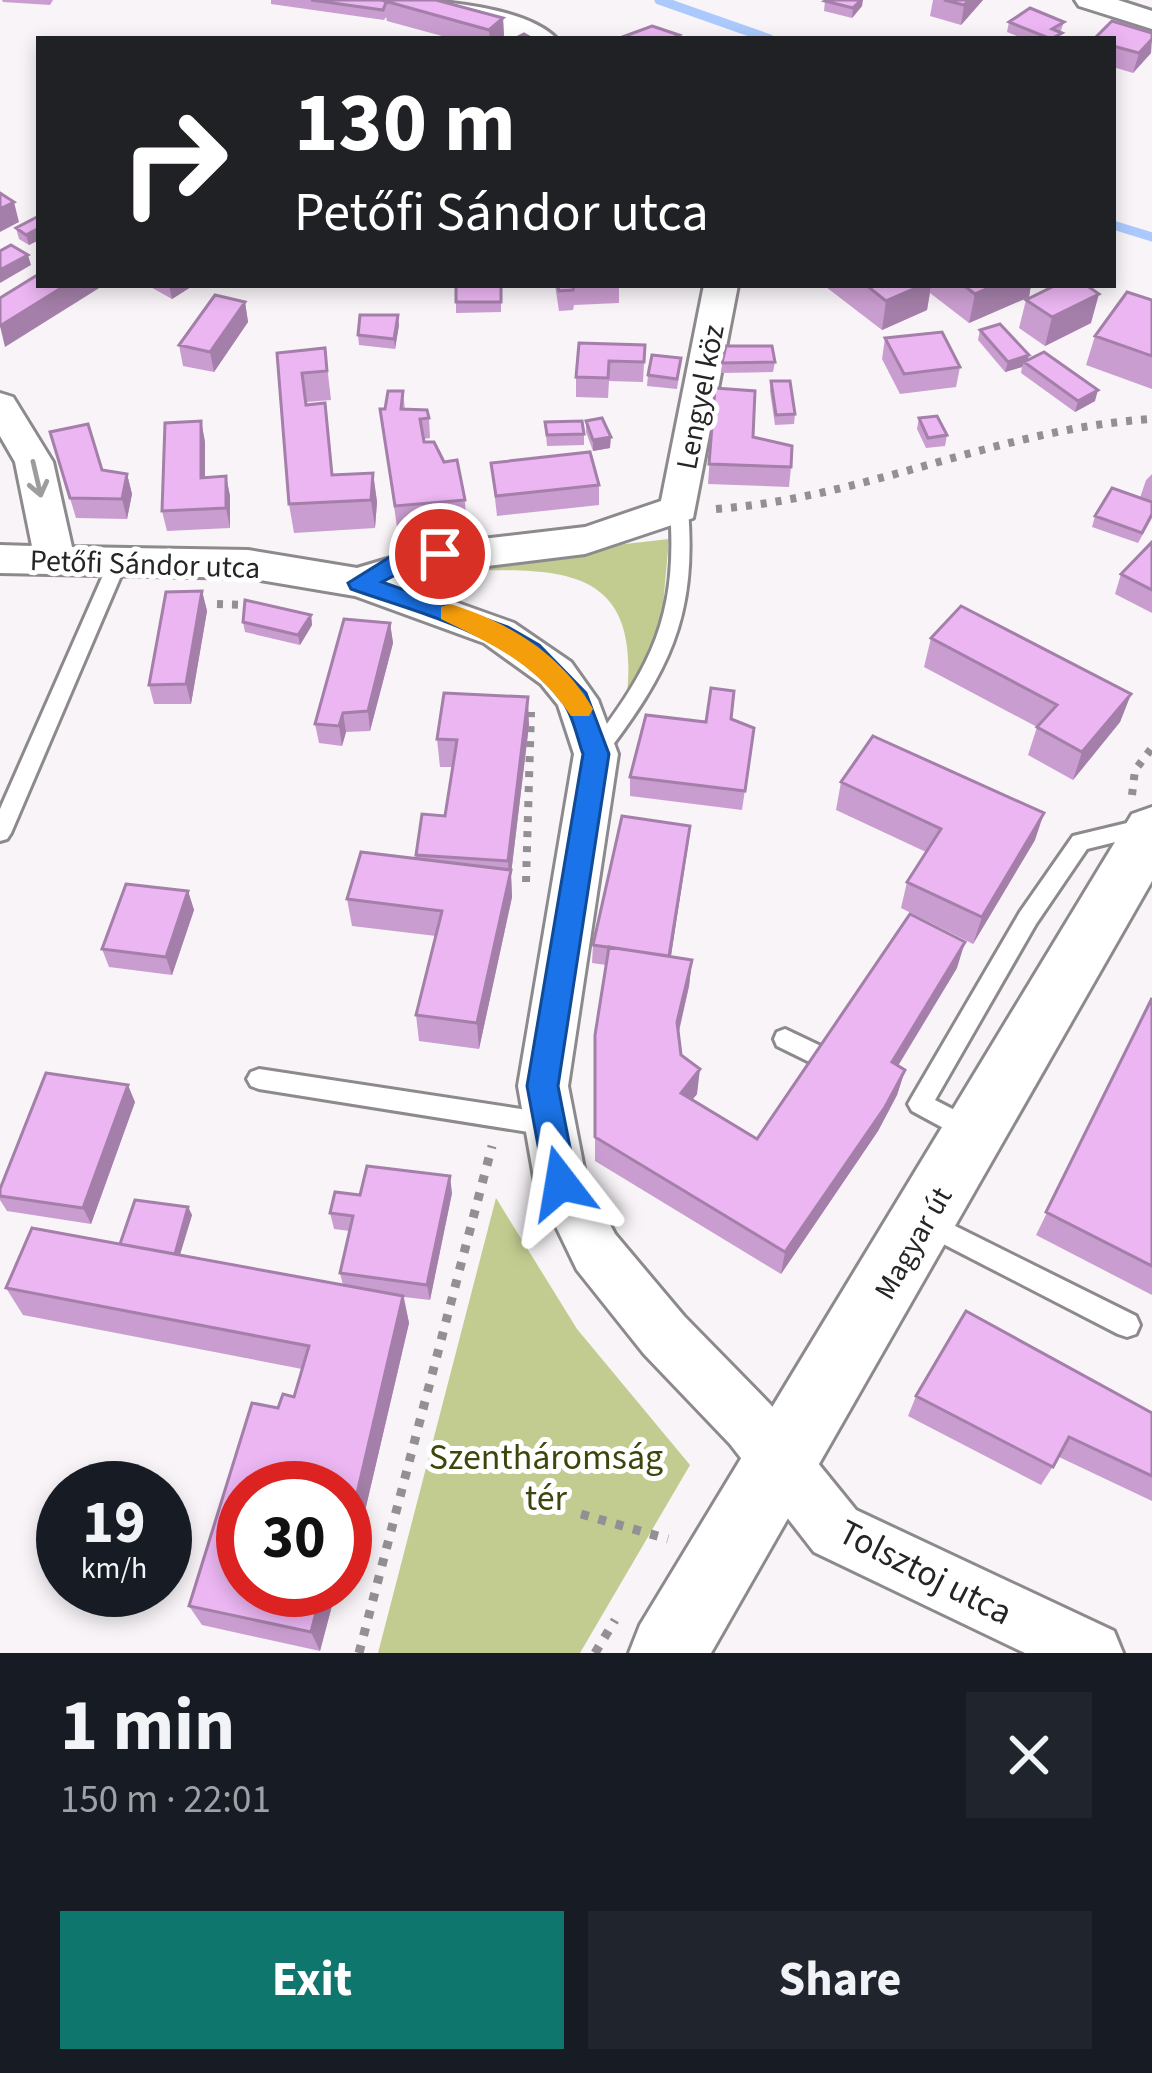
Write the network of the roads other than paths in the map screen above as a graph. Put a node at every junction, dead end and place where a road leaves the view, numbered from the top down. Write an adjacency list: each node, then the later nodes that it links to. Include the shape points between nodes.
1 (411, 0): 4 (street)
2 (1089, 0): 3 (street)
3 (1152, 20)
4 (534, 36)
5 (720, 288): 7 (street, Lengyel köz)
6 (0, 405): 9 (street, one-way to 9, via 34,462)
7 (679, 509): 11 (street, via 568,544 398,563); 12 (lane, via 676,615 647,688)
8 (0, 559): 9 (street, Petőfi Sándor utca)
9 (55, 561): 10 (street, Petőfi Sándor utca)
10 (116, 564): 11 (street, Petőfi Sándor utca, via 248,564); 14 (lane)
11 (360, 583): 12 (street, Petőfi Sándor utca, via 500,633 530,652 577,700)
12 (596, 754): 18 (street, via 549,1027)
13 (1152, 827): 19 (street, Magyar út, via 932,1110)
14 (0, 833)
15 (784, 1039): 16 (lane)
16 (862, 1076)
17 (259, 1079): 18 (lane)
18 (547, 1124): 21 (street, via 561,1183 596,1252)
19 (926, 1223): 20 (lane); 21 (street, Magyar út)
20 (1127, 1325)
21 (781, 1462): 22 (street, Magyar út); 23 (street, Tolsztoj utca, via 835,1531)
22 (668, 1653)
23 (1092, 1653)

